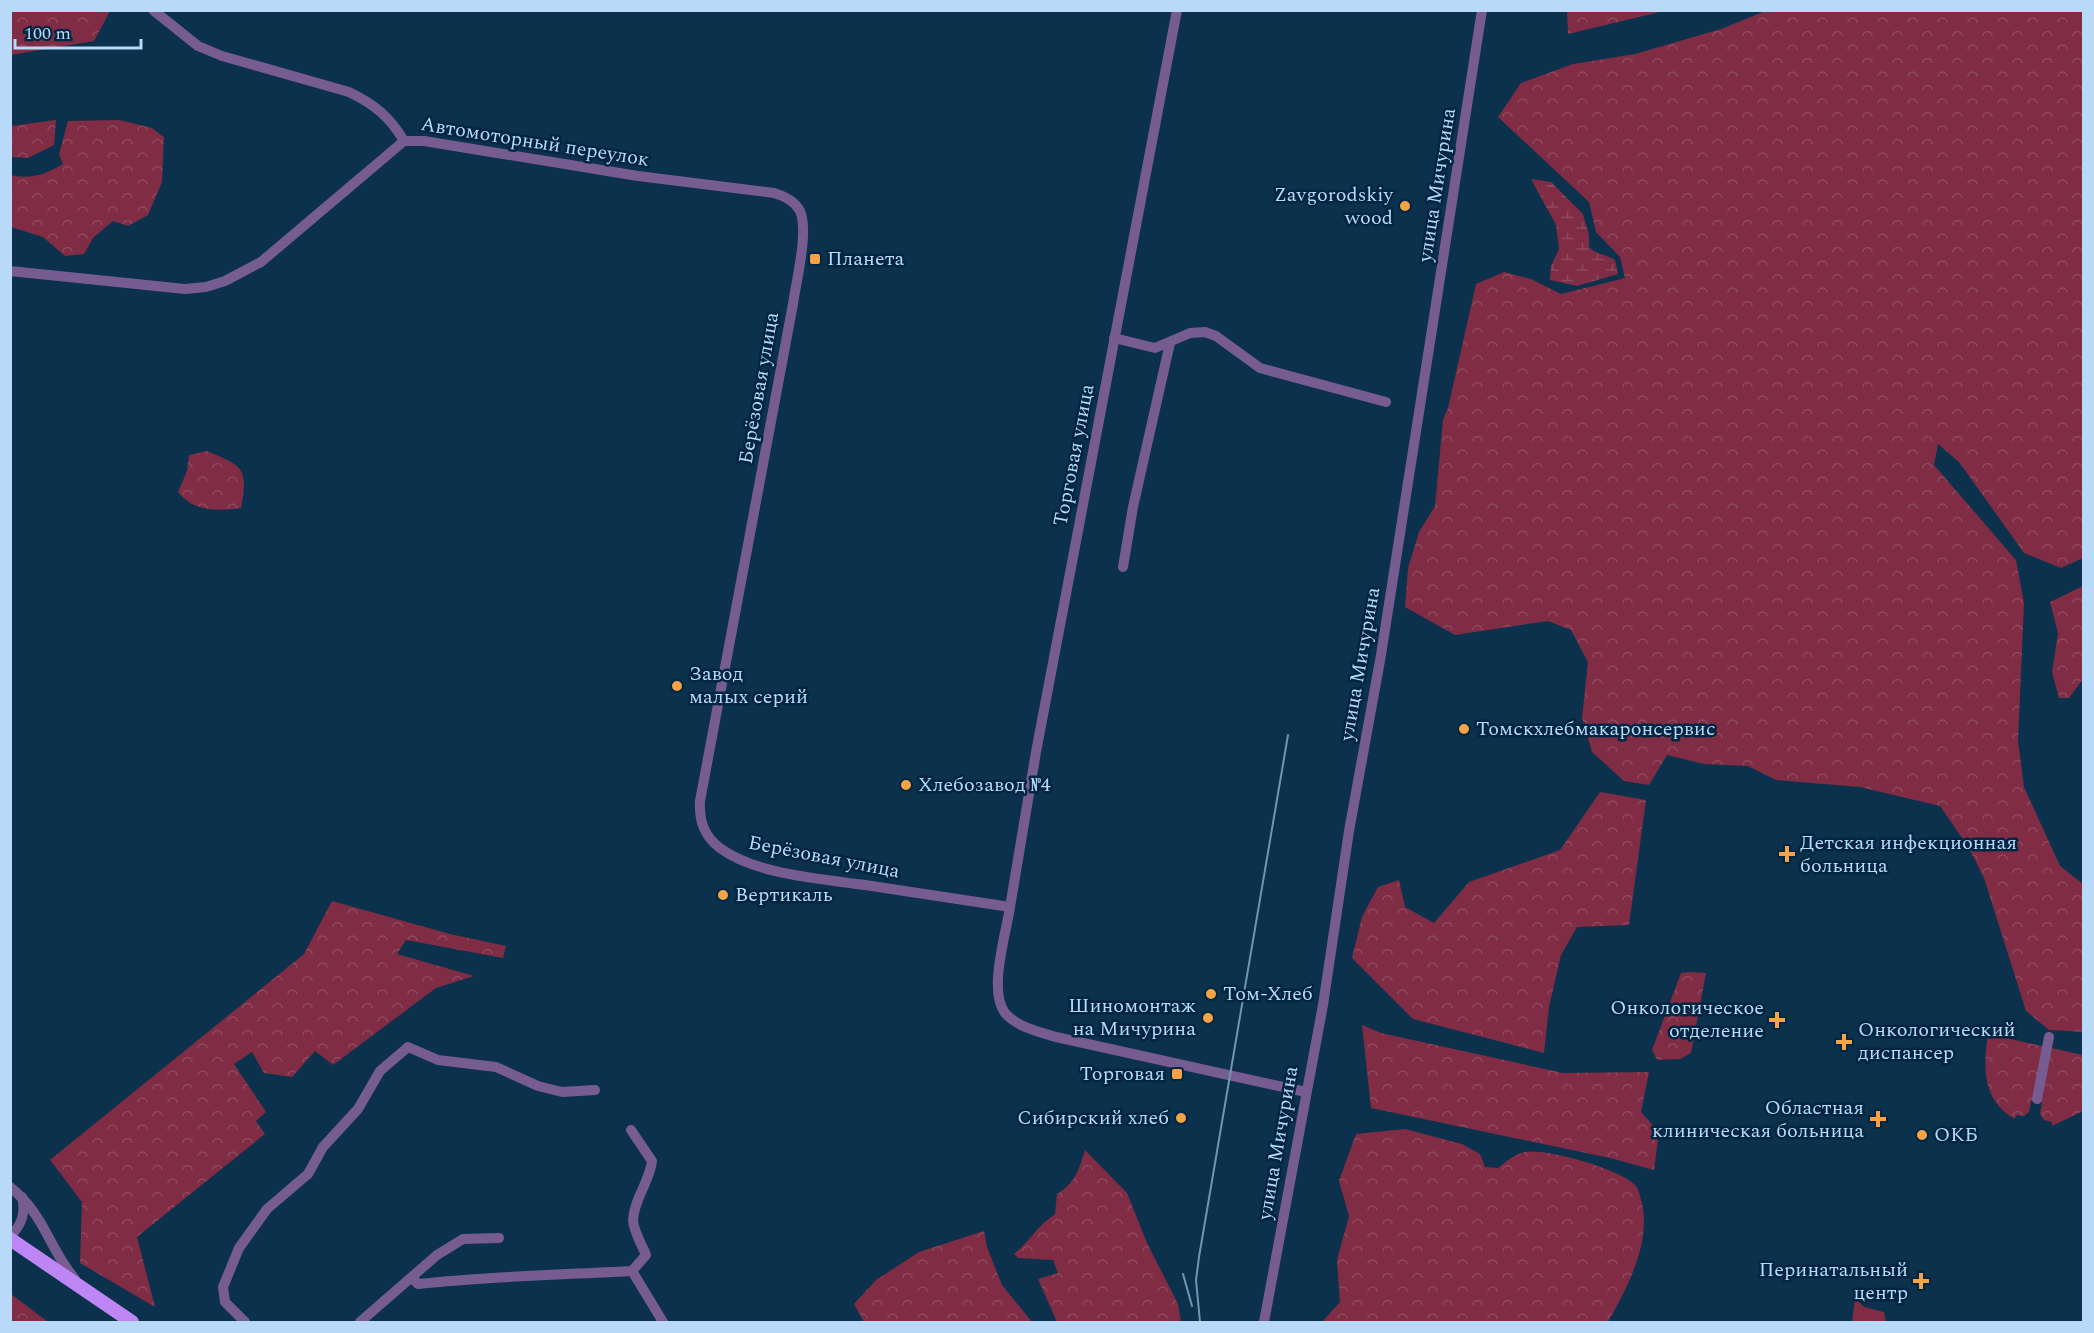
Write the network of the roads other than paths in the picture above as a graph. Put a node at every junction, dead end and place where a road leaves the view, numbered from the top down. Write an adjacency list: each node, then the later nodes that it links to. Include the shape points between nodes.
1 (153, 10): 4 (street, Автомоторный переулок, via 198,45 222,56 366,100 387,116)
2 (1177, 10): 7 (street, Торговая улица)
3 (1482, 10): 14 (street, улица Мичурина, via 1383,644)
4 (404, 141): 5 (street, Автомоторный переулок, via 774,193 786,197); 6 (street, via 261,262 206,287 168,289)
5 (800, 212): 11 (street, Берёзовая улица, via 793,304 700,801 701,825 720,848 758,866)
6 (10, 271)
7 (1114, 338): 8 (street, via 1155,348); 11 (street, Торговая улица)
8 (1170, 343): 9 (street, via 1190,333 1205,332 1260,368); 10 (street, via 1133,507)
9 (1386, 402)
10 (1124, 567)
11 (1010, 907): 14 (street, via 997,988 1000,1004 1014,1021 1056,1038)
12 (2049, 1037): 15 (street)
13 (594, 1090): 25 (street, via 562,1092 496,1068 438,1060 408,1047 401,1050 372,1081 358,1109 322,1147 308,1174 267,1209 239,1248 223,1287 225,1302)
14 (1306, 1092): 28 (street, улица Мичурина)
15 (2037, 1099)
16 (631, 1130): 21 (street, via 652,1161 633,1221 645,1255)
17 (10, 1187): 18 (street)
18 (22, 1196): 19 (street, via 22,1220); 23 (street)
19 (10, 1238): 23 (main road)
20 (499, 1238): 22 (street, via 463,1239 436,1255)
21 (632, 1271): 22 (street, via 418,1284); 27 (street)
22 (412, 1278): 26 (street)
23 (81, 1286): 24 (main road)
24 (132, 1323)
25 (245, 1323)
26 (360, 1323)
27 (663, 1323)
28 (1264, 1323)

